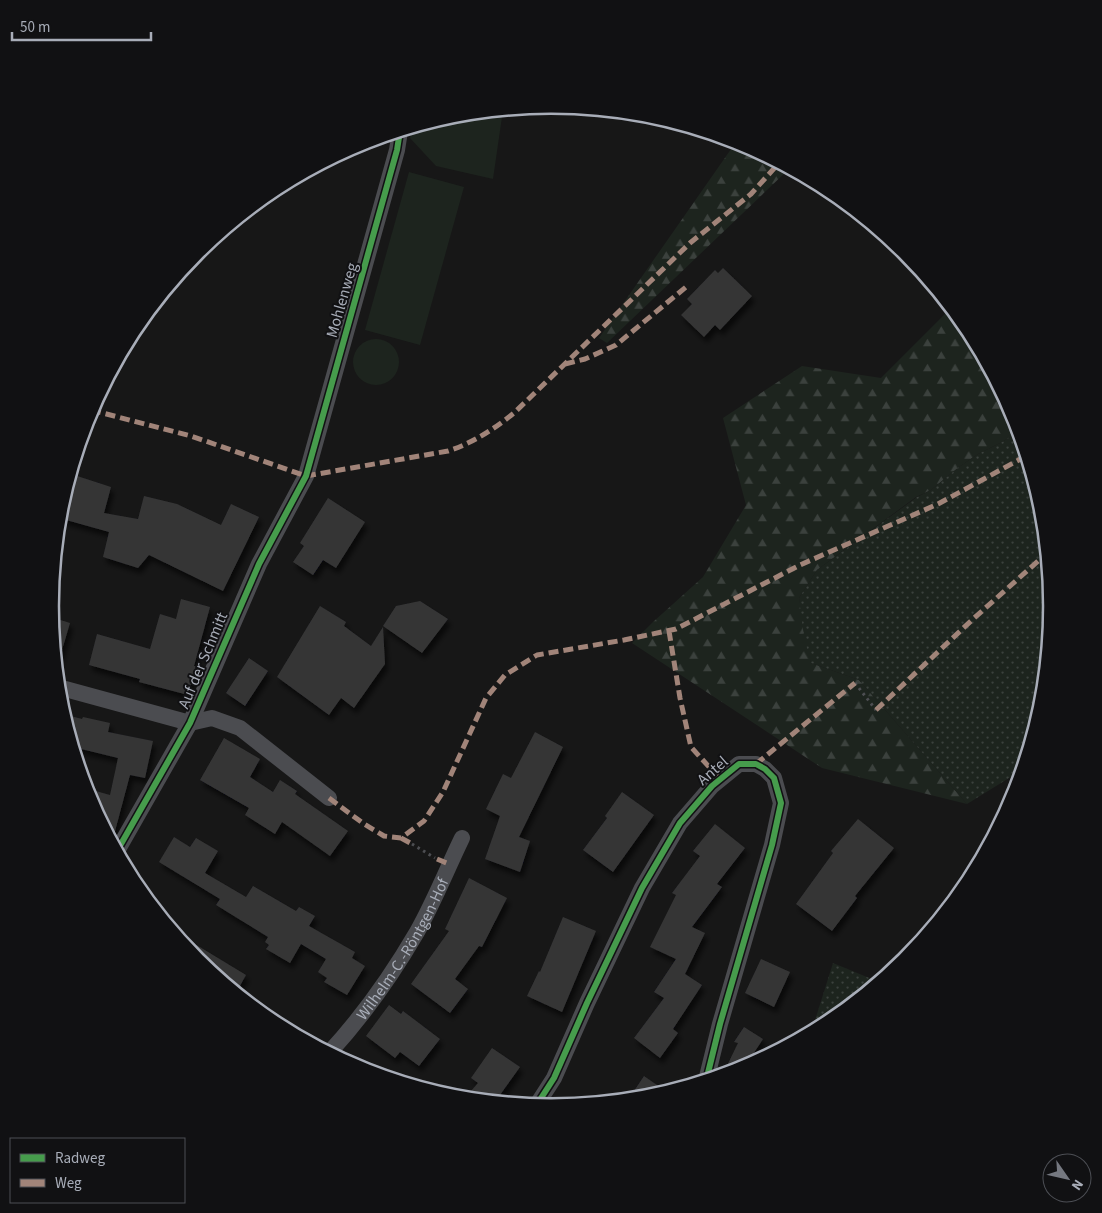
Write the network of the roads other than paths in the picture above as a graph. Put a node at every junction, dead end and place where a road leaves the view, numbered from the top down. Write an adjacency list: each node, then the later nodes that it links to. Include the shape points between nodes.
1 (399, 138): 2 (street, Mohlenweg)
2 (306, 476): 4 (street, Auf der Schmitt, via 259,564)
3 (66, 688): 4 (street)
4 (190, 722): 5 (street, Auf der Schmitt, via 212,718 240,728); 7 (street, Auf der Schmitt)
5 (329, 798)
6 (462, 838): 8 (street, Wilhelm-C.-Röntgen-Hof, via 413,938 384,985)
7 (121, 845)
8 (334, 1048)
9 (708, 1073): 10 (street, Antel, via 772,846 781,803 774,778 756,764 739,764 712,786 680,823 642,888 554,1078)
10 (541, 1099)

